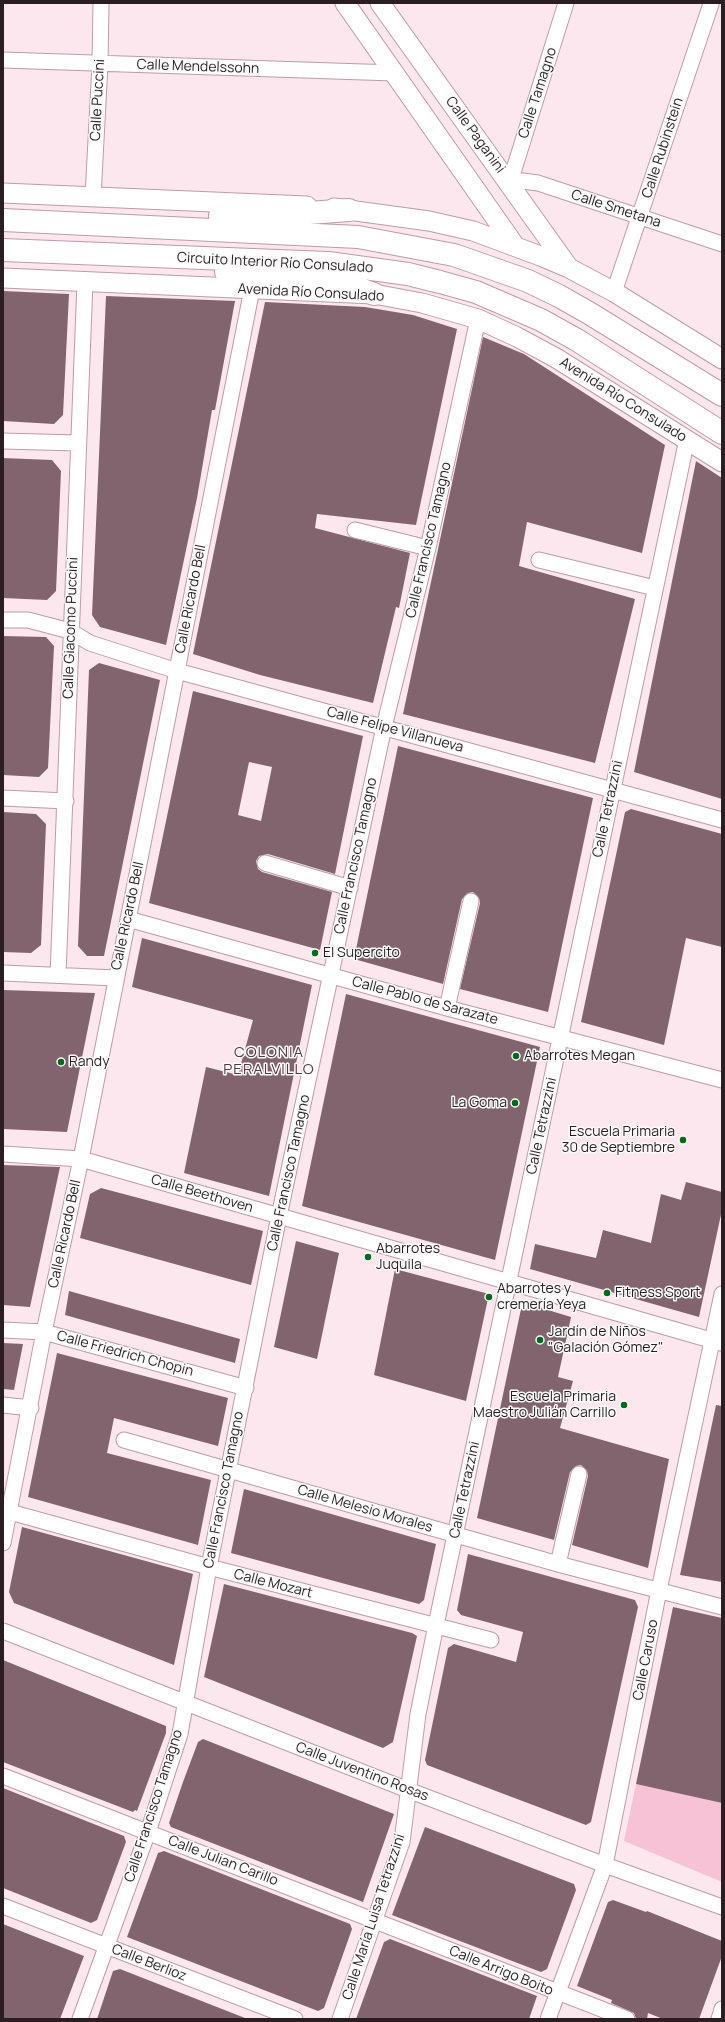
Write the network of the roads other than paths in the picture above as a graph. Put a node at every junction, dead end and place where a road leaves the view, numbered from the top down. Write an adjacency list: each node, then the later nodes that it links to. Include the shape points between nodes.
1 (101, 3): 7 (street, Calle Puccini)
2 (345, 3): 8 (main road)
3 (380, 3): 9 (main road, Calle Paganini, via 490,159)
4 (566, 3): 9 (street, Calle Tamagno)
5 (712, 4): 13 (street, Calle Rubinstein)
6 (3, 60): 7 (street, Calle Mendelssohn)
7 (100, 64): 8 (street, Calle Mendelssohn); 11 (street, Calle Puccini)
8 (394, 73): 17 (main road)
9 (510, 182): 13 (street, Calle Smetana, via 538,182); 20 (main road, Calle Paganini)
10 (3, 193): 11 (main road)
11 (93, 197): 12 (main road, via 271,203)
12 (349, 210): 15 (highway, via 282,216 196,216); 17 (main road, via 429,221 473,231)
13 (640, 216): 16 (street, Calle Smetana); 24 (street, Calle Rubinstein)
14 (3, 220): 15 (highway, Circuito Interior Río Consulado)
15 (155, 227): 28 (highway, Circuito Interior Río Consulado, via 358,237 454,255 516,276 559,296)
16 (722, 244)
17 (515, 246): 20 (main road)
18 (3, 250): 19 (highway, Circuito Interior Río Consulado)
19 (170, 257): 25 (highway, via 234,274 326,282); 29 (highway, Circuito Interior Río Consulado, via 358,266 408,274 476,292 541,320 577,340)
20 (569, 268): 24 (main road)
21 (3, 278): 22 (main road, Avenida Río Consulado)
22 (85, 282): 23 (main road, Avenida Río Consulado); 32 (street, Calle Giacomo Puccini)
23 (252, 289): 25 (main road, Avenida Río Consulado); 40 (street, Calle Ricardo Bell)
24 (614, 292): 27 (main road)
25 (374, 294): 26 (main road, Avenida Río Consulado, via 422,303)
26 (478, 320): 30 (main road, Avenida Río Consulado, via 556,358); 35 (street, Calle Francisco Tamagno)
27 (722, 359)
28 (722, 395)
29 (722, 433)
30 (687, 440): 33 (main road, Avenida Río Consulado); 37 (street, Calle Tetrazzini)
31 (3, 441): 32 (street)
32 (78, 443): 39 (street, Calle Giacomo Puccini)
33 (722, 462)
34 (355, 530): 35 (street)
35 (428, 548): 41 (street, Calle Francisco Tamagno)
36 (539, 560): 37 (street)
37 (655, 588): 42 (street, Calle Tetrazzini)
38 (3, 620): 39 (street, Calle Felipe Villanueva, via 28,620)
39 (70, 631): 40 (street, Calle Felipe Villanueva, via 90,643); 44 (street, Calle Giacomo Puccini)
40 (177, 671): 41 (street, Calle Felipe Villanueva); 49 (street, Calle Ricardo Bell)
41 (384, 727): 42 (street, Calle Felipe Villanueva); 47 (street, Calle Francisco Tamagno)
42 (612, 789): 45 (street, Calle Felipe Villanueva); 55 (street, Calle Tetrazzini)
43 (3, 798): 44 (street)
44 (66, 801): 51 (street, Calle Giacomo Puccini)
45 (722, 820)
46 (265, 863): 47 (street)
47 (350, 888): 52 (street, Calle Francisco Tamagno)
48 (471, 901): 54 (street)
49 (128, 919): 52 (street, Calle Pablo de Sarazate); 53 (street, Calle Ricardo Bell)
50 (3, 973): 51 (street)
51 (58, 975): 53 (street)
52 (330, 976): 54 (street, Calle Pablo de Sarazate); 59 (street, Calle Francisco Tamagno)
53 (116, 978): 58 (street, Calle Ricardo Bell)
54 (447, 1008): 55 (street, Calle Pablo de Sarazate)
55 (562, 1037): 56 (street, Calle Pablo de Sarazate); 60 (street, Calle Tetrazzini)
56 (722, 1080)
57 (3, 1154): 58 (street, Calle Beethoven)
58 (81, 1159): 59 (street, Calle Beethoven); 63 (street, Calle Ricardo Bell)
59 (279, 1216): 60 (street, Calle Beethoven); 65 (street, Calle Francisco Tamagno)
60 (508, 1283): 64 (street, Calle Beethoven); 72 (street, Calle Tetrazzini)
61 (722, 1294): 64 (street, Calle Caruso)
62 (3, 1330): 63 (street, Calle Friedrich Chopin)
63 (44, 1332): 65 (street, Calle Friedrich Chopin); 67 (street, Calle Ricardo Bell)
64 (717, 1342): 76 (street, Calle Caruso)
65 (246, 1388): 69 (street, Calle Francisco Tamagno)
66 (3, 1405): 67 (street)
67 (31, 1408): 71 (street, Calle Ricardo Bell)
68 (124, 1440): 69 (street, Calle Melesio Morales)
69 (228, 1470): 72 (street, Calle Melesio Morales); 75 (street, Calle Francisco Tamagno)
70 (579, 1474): 74 (street)
71 (10, 1512): 73 (street, Calle Ricardo Bell); 75 (street, Calle Mozart)
72 (456, 1534): 74 (street, Calle Melesio Morales); 78 (street, Calle Tetrazzini)
73 (3, 1543)
74 (558, 1564): 76 (street, Calle Melesio Morales)
75 (209, 1567): 78 (street, Calle Mozart); 81 (street, Calle Francisco Tamagno)
76 (659, 1590): 77 (street, Calle Melesio Morales); 85 (street, Calle Caruso)
77 (722, 1607)
78 (436, 1625): 80 (street, Calle Mozart); 83 (street, Calle Tetrazzini, via 418,1714)
79 (3, 1631): 81 (street, Calle Juventino Rosas)
80 (491, 1640)
81 (186, 1703): 83 (street, Calle Juventino Rosas); 84 (street, Calle Francisco Tamagno, via 180,1734)
82 (3, 1776): 84 (street, Calle Julian Carillo)
83 (408, 1790): 85 (street, Calle Juventino Rosas); 88 (street, Calle María Luisa Tetrazzini, via 402,1842)
84 (148, 1832): 88 (street, Calle Julian Carillo); 89 (street, Calle Francisco Tamagno)
85 (605, 1865): 87 (street, Calle Juventino Rosas); 90 (street, Calle Caruso)
86 (3, 1906): 89 (street, Calle Berlioz)
87 (722, 1907)
88 (376, 1920): 90 (street, Calle Arrigo Boito); 94 (street, Calle María Luisa Tetrazzini)
89 (105, 1947): 92 (street, Calle Francisco Tamagno); 93 (street, Calle Berlioz)
90 (557, 1993): 95 (street, Calle Caruso); 96 (street, Calle Arrigo Boito)
91 (722, 2009): 97 (street)
92 (80, 2019)
93 (295, 2019)
94 (340, 2019)
95 (548, 2019)
96 (627, 2019)
97 (719, 2019)

